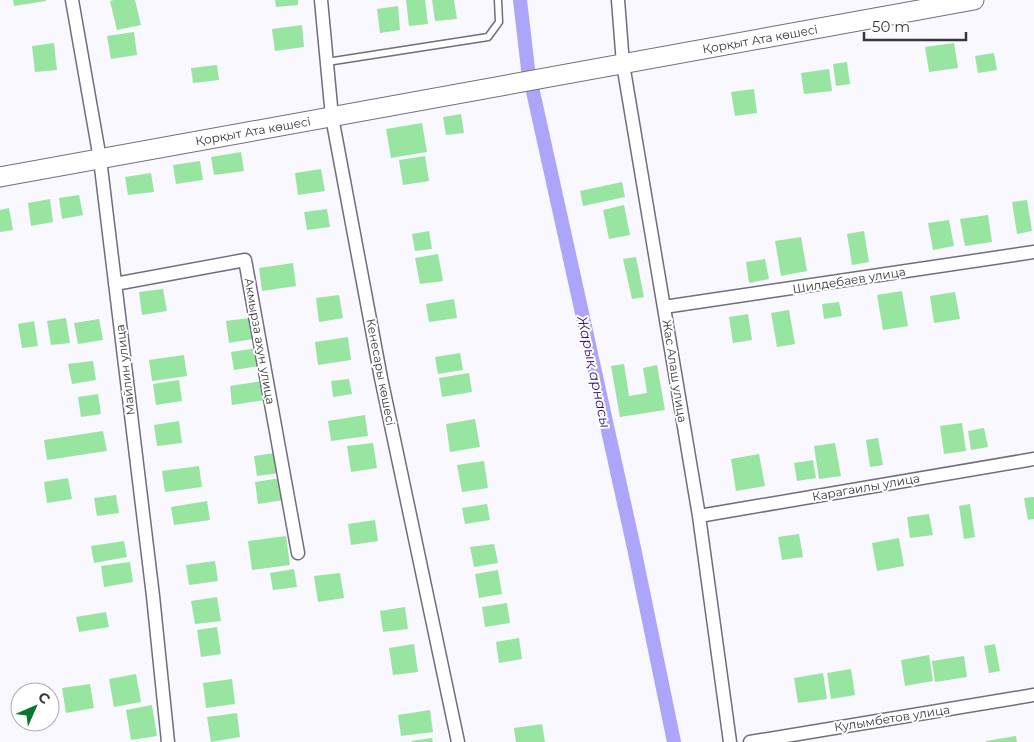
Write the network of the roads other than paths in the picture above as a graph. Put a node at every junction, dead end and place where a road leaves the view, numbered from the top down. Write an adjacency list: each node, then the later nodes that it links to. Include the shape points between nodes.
1 (72, 0): 9 (street, Майлин улица)
2 (321, 0): 6 (street, Кенесары көшесі)
3 (498, 0): 6 (lane, via 500,22 488,36)
4 (618, 0): 7 (street, Жас Алаш улица)
5 (974, 0): 7 (main road, Қорқыт Ата көшесі)
6 (327, 62): 8 (street, Кенесары көшесі)
7 (623, 64): 8 (main road, Қорқыт Ата көшесі); 13 (street, Жас Алаш улица)
8 (332, 117): 9 (main road, Қорқыт Ата көшесі); 19 (street, Кенесары көшесі, via 381,378)
9 (100, 159): 10 (main road, Қорқыт Ата көшесі); 12 (street, Майлин улица)
10 (0, 177)
11 (1034, 252): 13 (street, Шилдебаев улица)
12 (115, 284): 16 (street, Акмырза ахун улица, via 245,260); 18 (street, Майлин улица)
13 (664, 308): 15 (street, Жас Алаш улица)
14 (1034, 459): 15 (street, Карагаилы улица)
15 (699, 516): 20 (street, Жас Алаш улица)
16 (298, 553)
17 (1034, 695): 21 (street, Кулымбетов улица)
18 (168, 742)
19 (458, 742)
20 (730, 742)
21 (750, 742)

